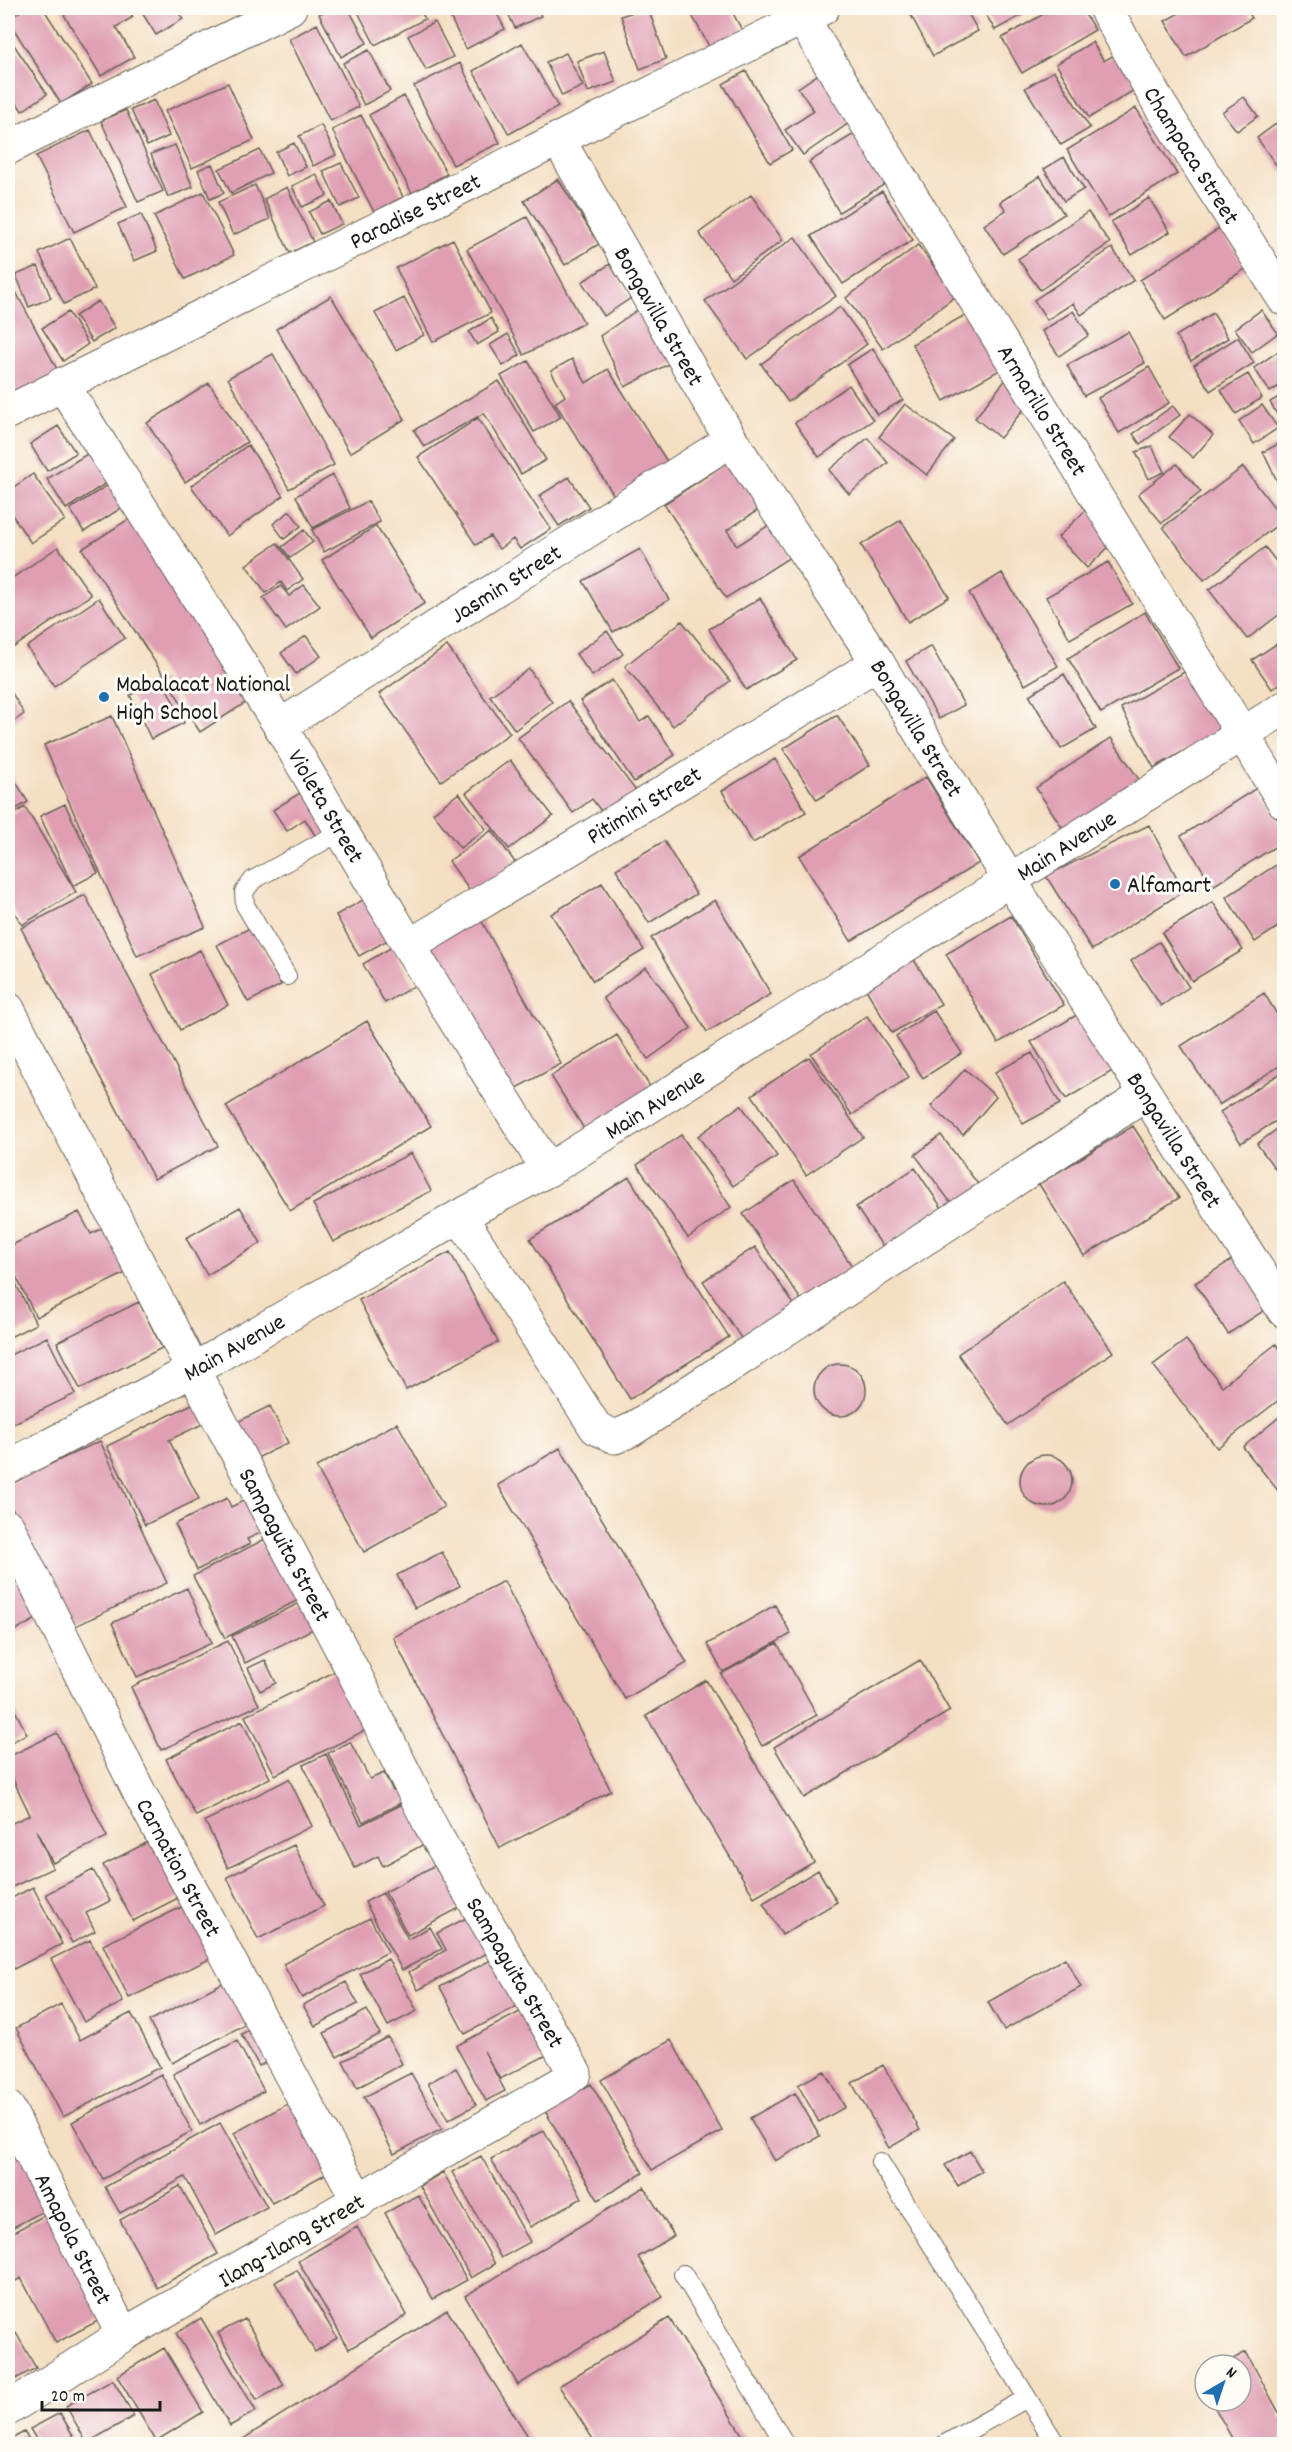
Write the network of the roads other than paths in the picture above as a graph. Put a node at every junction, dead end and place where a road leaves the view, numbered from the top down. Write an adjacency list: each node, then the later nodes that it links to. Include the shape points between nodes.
1 (290, 8): 5 (street)
2 (1105, 8): 6 (street, Champaca Street, via 1160,105)
3 (813, 13): 4 (street, Paradise Street); 13 (street, Armarillo Street)
4 (558, 139): 7 (street, Paradise Street); 9 (street, Bongavilla Street)
5 (8, 148)
6 (1284, 299)
7 (62, 384): 8 (street, Paradise Street); 12 (street, Violeta Street)
8 (8, 412)
9 (731, 440): 10 (street, Bongavilla Street); 12 (street, Jasmin Street)
10 (878, 663): 16 (street, Bongavilla Street); 17 (street, Pitimini Street)
11 (1284, 708): 13 (street, Main Avenue)
12 (280, 726): 15 (street, Violeta Street)
13 (1243, 732): 14 (street, Armarillo Street); 16 (street, Main Avenue)
14 (1284, 802)
15 (342, 831): 17 (street, Violeta Street); 18 (lane, via 253,880 244,892 245,905)
16 (1009, 879): 20 (street, Bongavilla Street); 21 (street, Main Avenue)
17 (409, 946): 21 (street, Violeta Street)
18 (287, 976)
19 (8, 1009): 24 (street, Sampaguita Street)
20 (1145, 1095): 22 (street, via 615,1437 596,1428); 23 (street, Bongavilla Street)
21 (548, 1170): 22 (street, Main Avenue)
22 (460, 1216): 24 (street, Main Avenue)
23 (1284, 1311)
24 (193, 1370): 25 (street, Main Avenue); 27 (street, Sampaguita Street, via 456,1873)
25 (8, 1467)
26 (8, 1527): 30 (street, Carnation Street, via 139,1792)
27 (575, 2073): 30 (street, Ilang-Ilang Street)
28 (8, 2108): 32 (street, Amapola Street)
29 (880, 2162): 33 (lane)
30 (359, 2202): 32 (street, Ilang-Ilang Street)
31 (683, 2274): 35 (lane)
32 (123, 2335): 34 (street, Ilang-Ilang Street)
33 (1027, 2398): 36 (lane); 37 (lane)
34 (8, 2409)
35 (785, 2445)
36 (945, 2445)
37 (1056, 2445)

